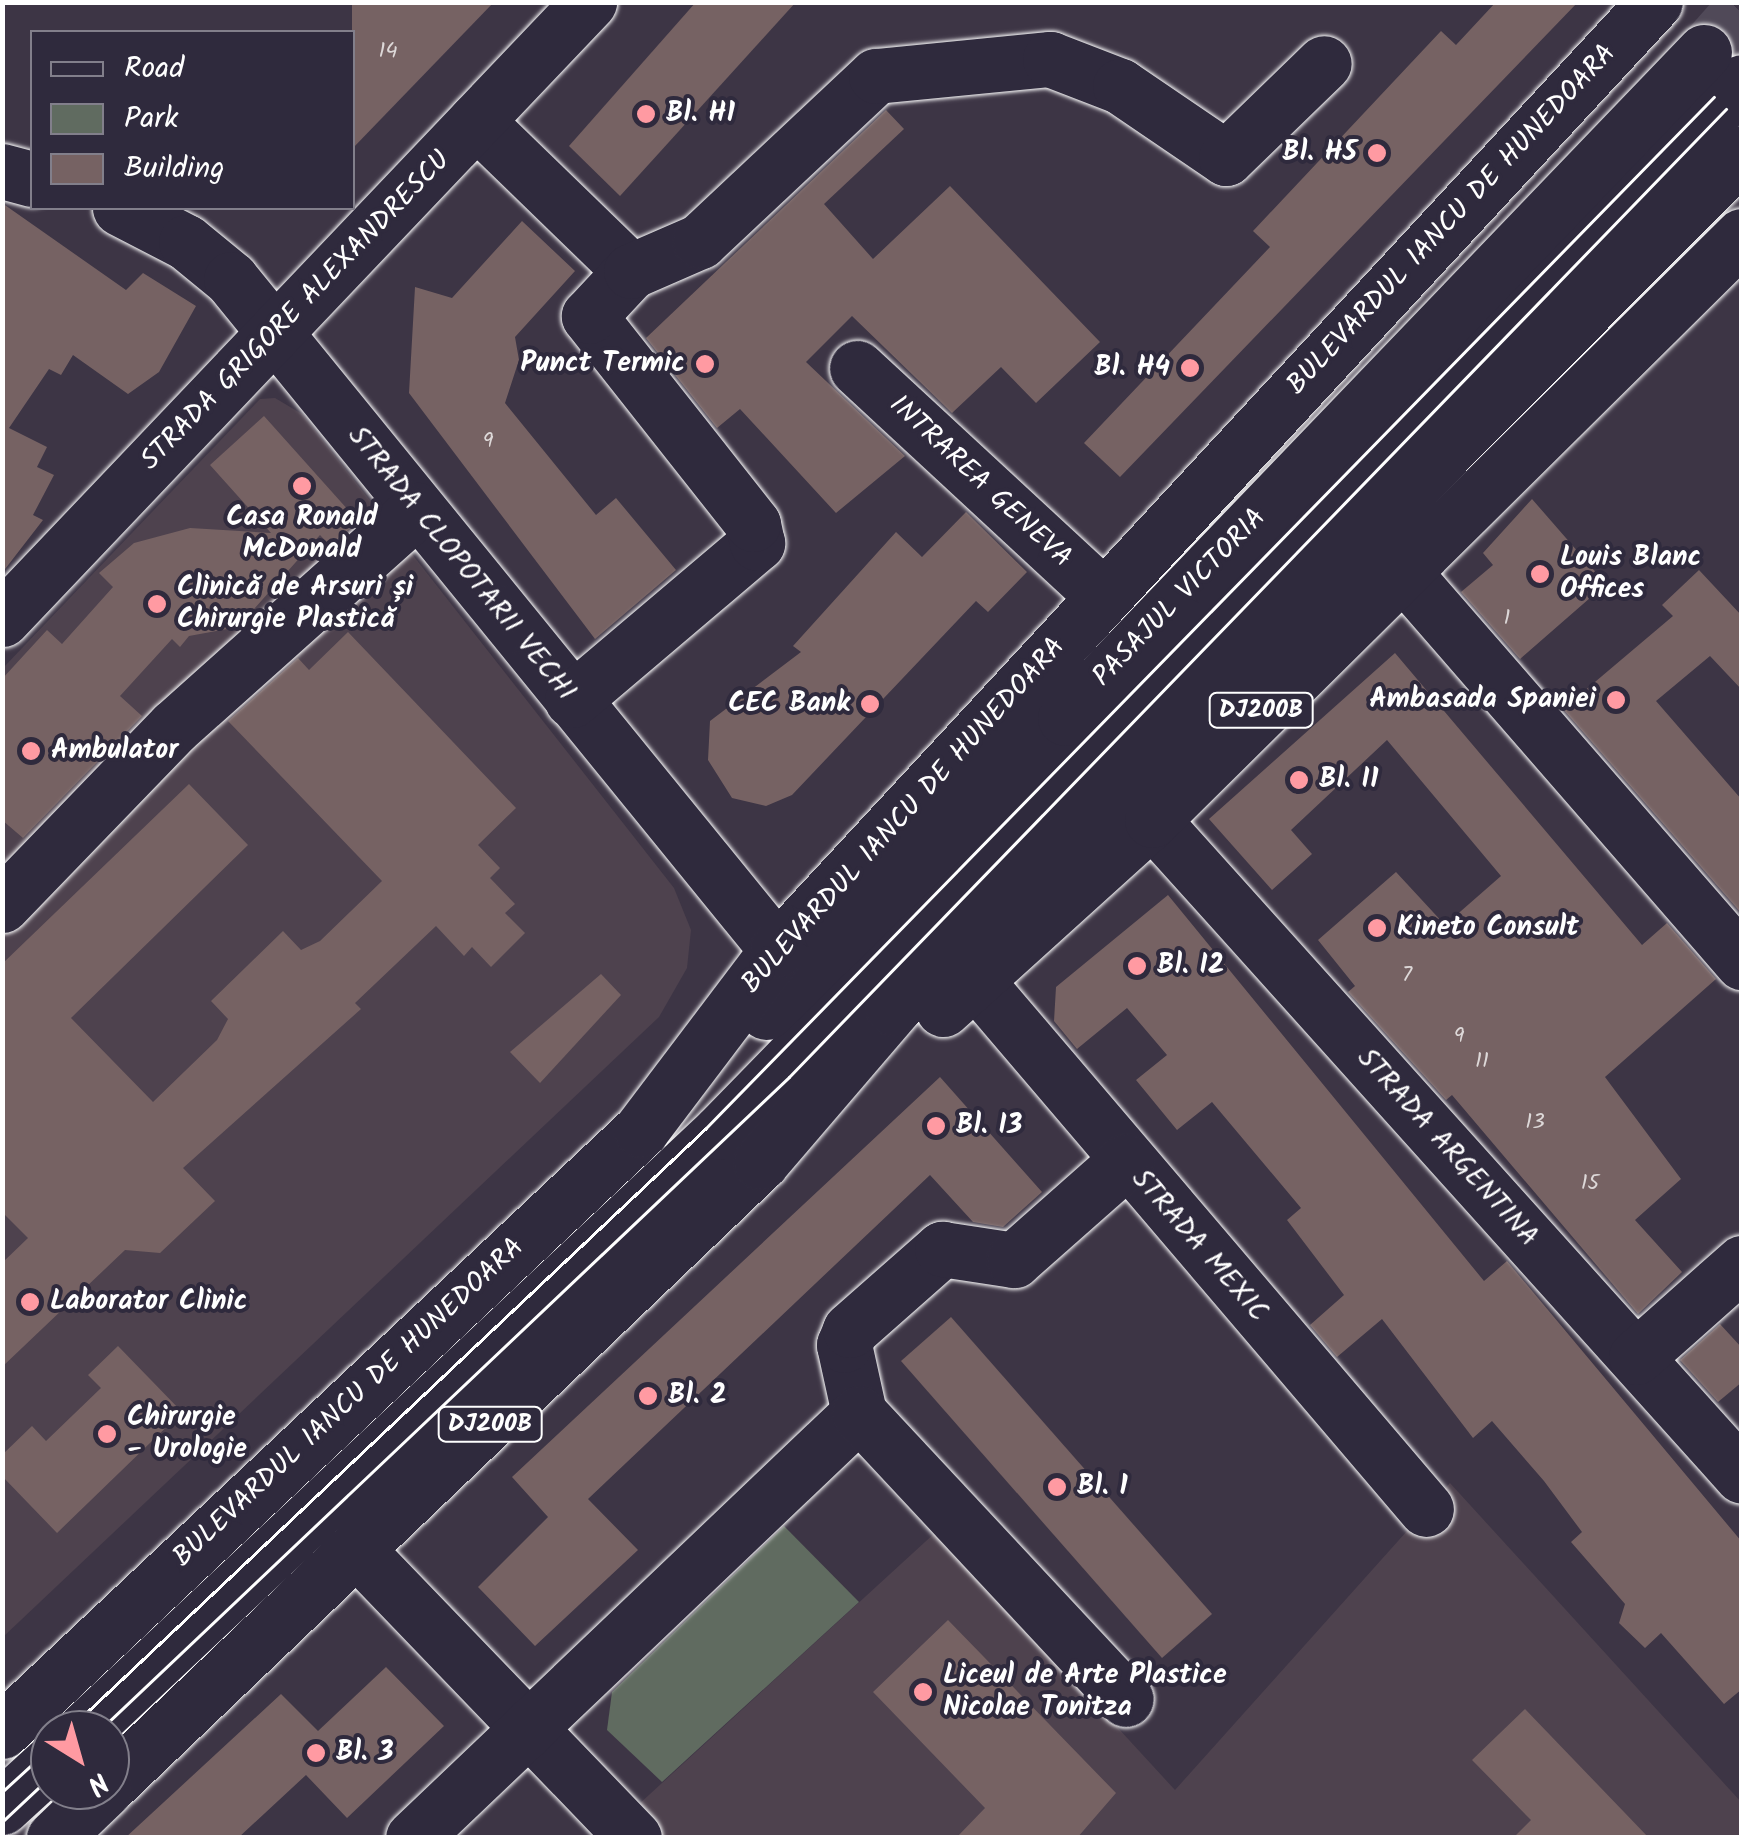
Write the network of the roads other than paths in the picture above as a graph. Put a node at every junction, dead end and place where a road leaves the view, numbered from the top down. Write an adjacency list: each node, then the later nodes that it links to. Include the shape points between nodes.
1 (589, 2): 5 (main road, STRADA GRIGORE ALEXANDRESCU)
2 (1654, 2): 16 (main road, BULEVARDUL IANCU DE HUNEDOARA)
3 (1324, 62): 11 (main road, via 1226,158 1120,86 1050,59 876,76 700,241)
4 (1723, 67): 24 (main road, PASAJUL VICTORIA); 25 (main road, PASAJUL VICTORIA)
5 (476, 121): 11 (main road); 12 (main road, STRADA GRIGORE ALEXANDRESCU)
6 (1742, 153): 23 (main road)
7 (2, 171): 8 (main road)
8 (30, 178)
9 (124, 210): 12 (main road, STRADA CLOPOTARII VECHI, via 210,259)
10 (1742, 236): 15 (main road, BULEVARDUL IANCU DE HUNEDOARA / DJ200B)
11 (631, 271): 18 (main road, via 588,316 753,524 758,542)
12 (274, 333): 14 (main road, STRADA CLOPOTARII VECHI); 17 (main road, STRADA GRIGORE ALEXANDRESCU)
13 (857, 368): 16 (main road, INTRAREA GENEVA)
14 (417, 510): 18 (main road, STRADA CLOPOTARII VECHI); 20 (main road, via 174,727)
15 (1401, 570): 19 (main road, BULEVARDUL IANCU DE HUNEDOARA / DJ200B); 22 (main road)
16 (1103, 596): 21 (main road, BULEVARDUL IANCU DE HUNEDOARA)
17 (2, 619)
18 (572, 700): 21 (main road, STRADA CLOPOTARII VECHI)
19 (1152, 820): 23 (main road, BULEVARDUL IANCU DE HUNEDOARA / DJ200B); 28 (main road, STRADA ARGENTINA)
20 (2, 905)
21 (778, 950): 24 (main road, BULEVARDUL IANCU DE HUNEDOARA)
22 (1742, 962)
23 (963, 966): 25 (main road, BULEVARDUL IANCU DE HUNEDOARA / DJ200B); 26 (main road, STRADA MEXIC)
24 (641, 1130): 36 (main road, BULEVARDUL IANCU DE HUNEDOARA)
25 (741, 1147): 32 (main road, BULEVARDUL IANCU DE HUNEDOARA / DJ200B); 34 (main road, BULEVARDUL IANCU DE HUNEDOARA)
26 (1126, 1160): 29 (main road, via 1014,1260 942,1249 850,1330 844,1346); 31 (main road, STRADA MEXIC)
27 (1742, 1263): 28 (main road)
28 (1636, 1357): 30 (main road, STRADA ARGENTINA)
29 (860, 1413): 33 (main road); 35 (main road)
30 (1742, 1476)
31 (1426, 1509)
32 (356, 1549): 35 (main road); 37 (main road, BULEVARDUL IANCU DE HUNEDOARA / DJ200B)
33 (1126, 1699)
34 (107, 1710)
35 (528, 1728): 42 (main road); 43 (main road)
36 (2, 1731)
37 (130, 1765)
38 (30, 1781): 39 (main road)
39 (2, 1808)
40 (83, 1810): 41 (main road)
41 (54, 1838)
42 (413, 1838)
43 (634, 1838)

